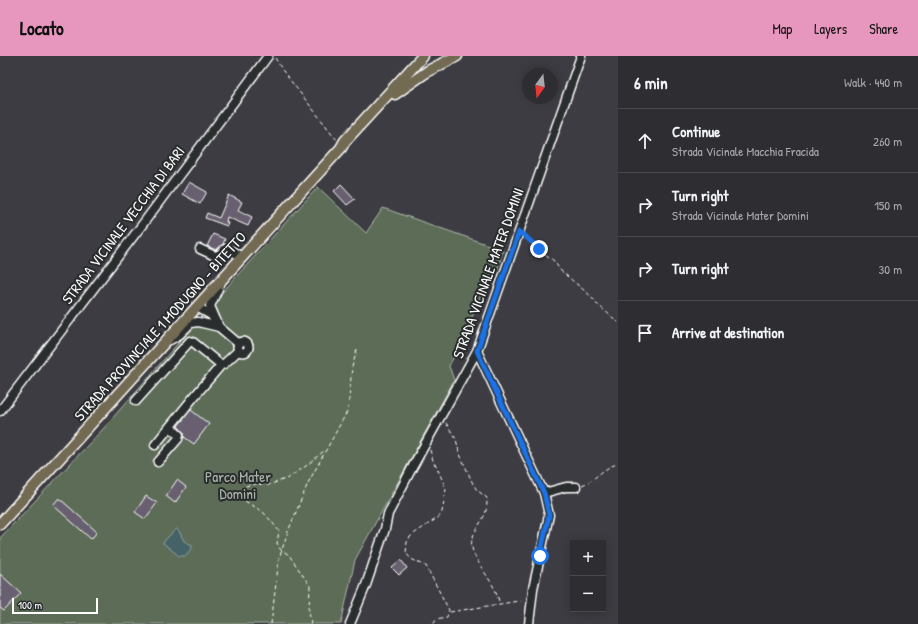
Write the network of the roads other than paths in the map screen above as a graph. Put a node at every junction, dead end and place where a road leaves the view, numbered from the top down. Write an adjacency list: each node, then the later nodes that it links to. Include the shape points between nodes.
1 (268, 56): 16 (street, STRADA VICINALE VECCHIA DI BARI)
2 (457, 56): 5 (main road)
3 (581, 56): 13 (street, STRADA VICINALE MATER DOMINI)
4 (417, 58): 6 (main road)
5 (446, 58): 6 (main road)
6 (392, 94): 8 (main road, STRADA PROVINCIALE 1 MODUGNO - BITETTO, via 345,141)
7 (200, 249): 8 (street, via 215,256 221,254 224,249)
8 (242, 258): 9 (main road, STRADA PROVINCIALE 1 MODUGNO - BITETTO)
9 (223, 278): 10 (main road, STRADA PROVINCIALE 1 MODUGNO - BITETTO); 11 (street, via 210,303)
10 (197, 308): 11 (street, via 210,315); 12 (main road, STRADA PROVINCIALE 1 MODUGNO - BITETTO)
11 (215, 324): 12 (street, via 191,323 180,334); 14 (street, via 239,347)
12 (166, 342): 22 (main road, STRADA PROVINCIALE 1 MODUGNO - BITETTO)
13 (477, 351): 21 (street); 23 (street, STRADA VICINALE MATER DOMINI, via 388,514 366,585)
14 (222, 364): 15 (street, via 190,341); 17 (street)
15 (136, 401)
16 (0, 411)
17 (170, 427): 18 (street); 19 (street, via 178,435 178,439)
18 (155, 445)
19 (158, 462)
20 (576, 487): 21 (street)
21 (544, 493): 24 (street, via 549,515 533,589)
22 (0, 524)
23 (350, 624)
24 (529, 624)

